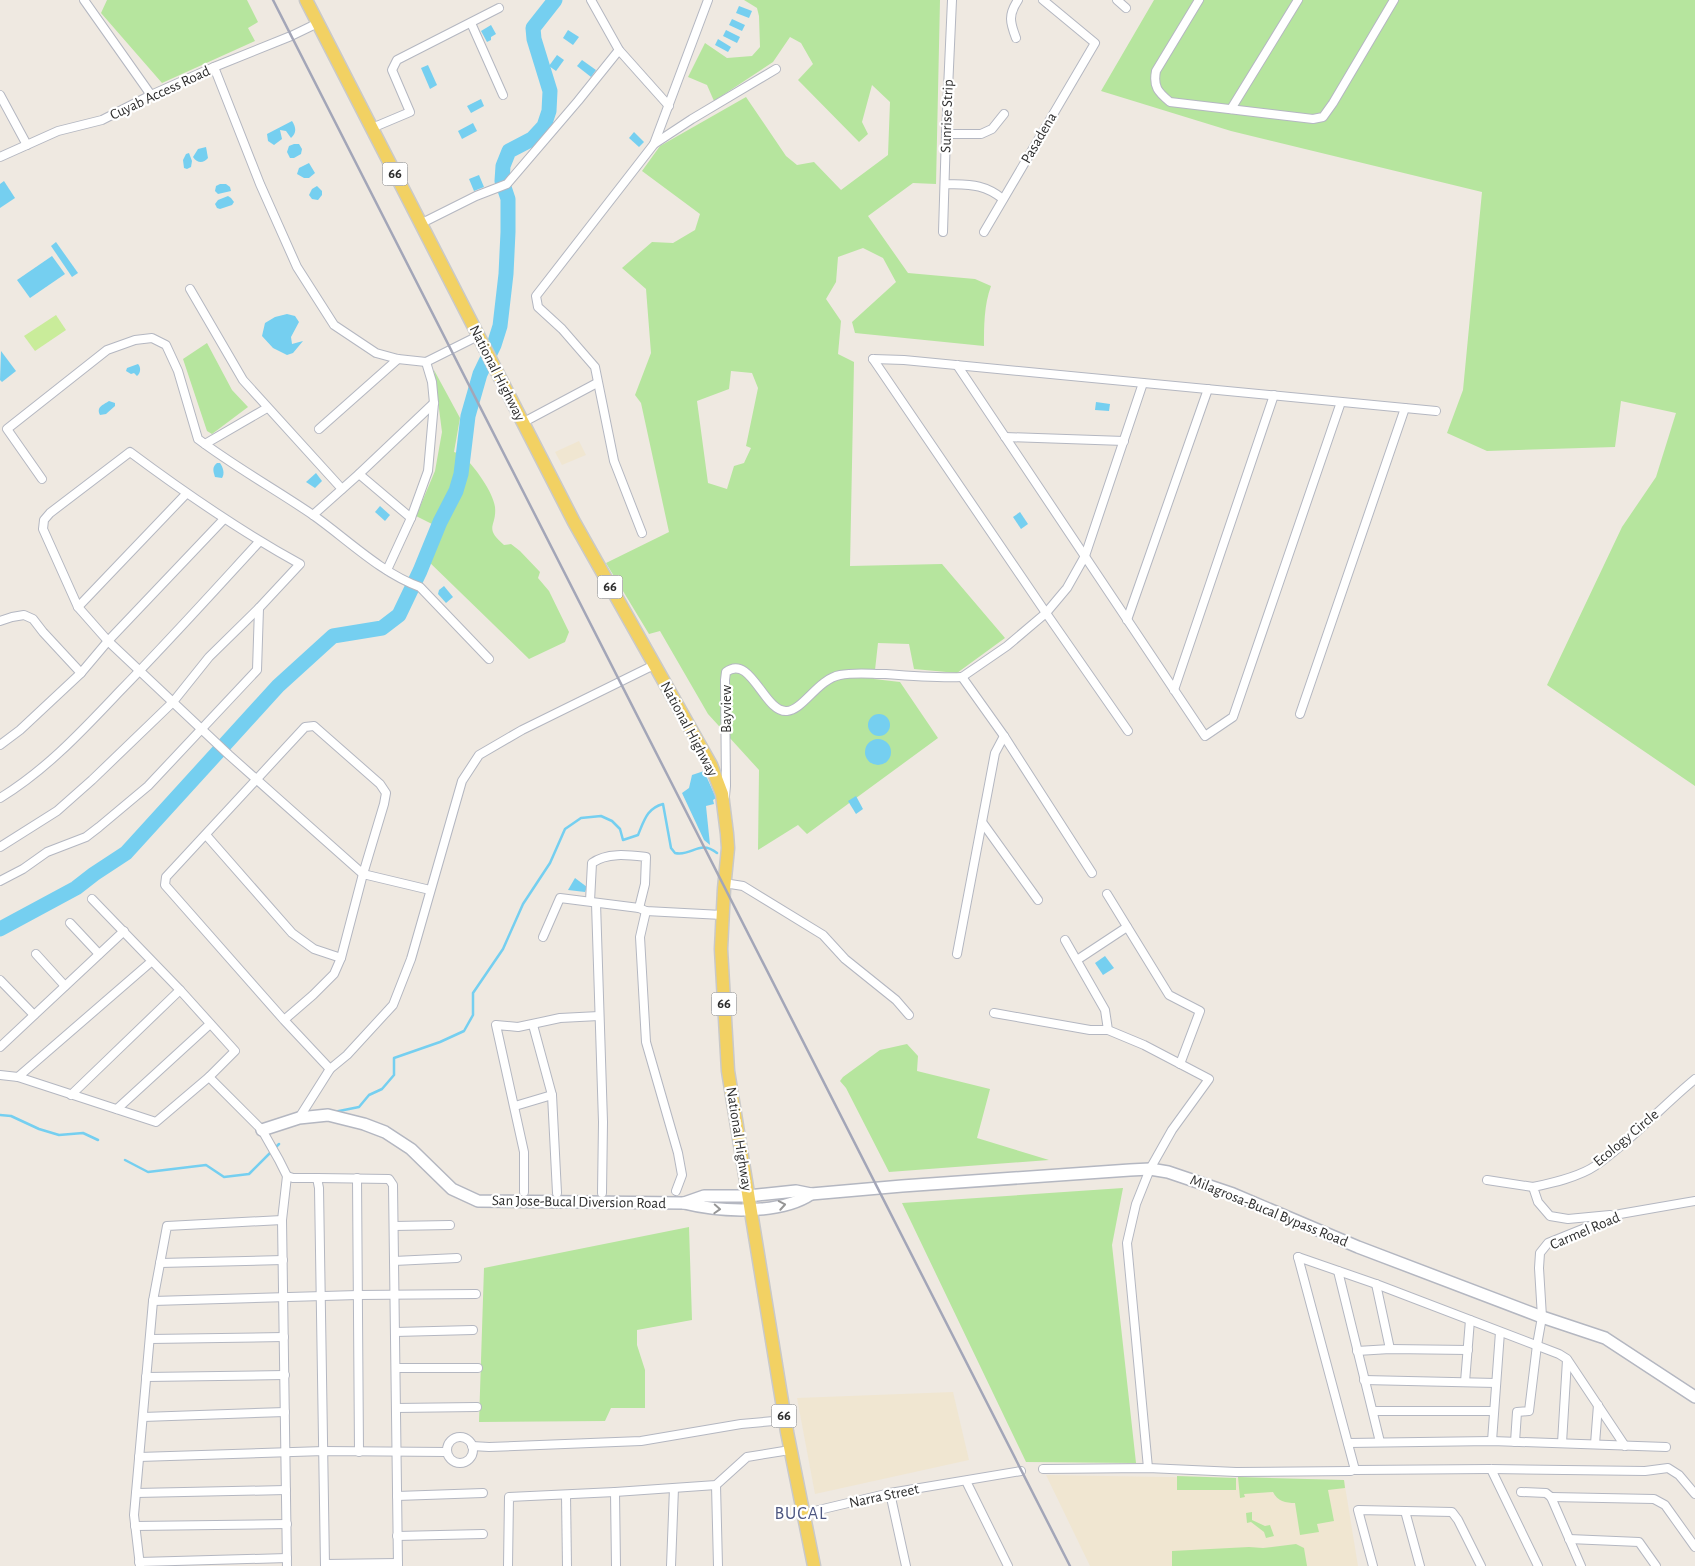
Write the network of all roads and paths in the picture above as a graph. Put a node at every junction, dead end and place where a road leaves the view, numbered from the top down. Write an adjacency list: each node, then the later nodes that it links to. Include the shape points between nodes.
1 (84, 0): 21 (street)
2 (306, 0): 14 (main road, National Highway / 66)
3 (591, 0): 17 (street)
4 (708, 0): 23 (street)
5 (952, 0): 27 (street, Sunrise Strip)
6 (1018, 0): 16 (street, via 1012,9 1010,22)
7 (1044, 0): 32 (street, Pasadena, via 1095,43)
8 (1118, 0): 13 (street)
9 (1199, 0): 24 (street, via 1156,71 1154,80 1159,93 1170,102)
10 (1298, 0): 24 (street)
11 (1394, 0): 24 (street, via 1323,116 1313,119)
12 (499, 8): 15 (street)
13 (1126, 8)
14 (318, 23): 18 (street, Cuyab Access Road); 26 (main road, National Highway / 66)
15 (471, 23): 22 (street); 26 (street, via 397,60 392,70 410,112)
16 (1016, 38)
17 (619, 50): 23 (street); 33 (street, via 504,185)
18 (214, 67): 21 (street, Cuyab Access Road); 38 (street, via 296,268 334,325 376,353)
19 (776, 68): 28 (street)
20 (0, 95): 29 (street)
21 (151, 95): 29 (street, Cuyab Access Road, via 102,120 58,131)
22 (503, 95)
23 (669, 106): 28 (street)
24 (1231, 109)
25 (1004, 114): 27 (street, via 992,129 981,134)
26 (372, 128): 33 (main road, National Highway / 66)
27 (946, 134): 31 (street, Sunrise Strip)
28 (654, 144): 41 (street, via 536,296 538,307 595,367)
29 (28, 145): 30 (street, Cuyab Access Road)
30 (0, 157)
31 (945, 184): 32 (street, via 991,190); 34 (street, Sunrise Strip)
32 (1003, 199): 35 (street, Pasadena)
33 (420, 224): 37 (main road, National Highway / 66)
34 (943, 232)
35 (984, 232)
36 (190, 289): 47 (street, via 243,380)
37 (478, 336): 39 (street); 50 (main road, National Highway / 66)
38 (398, 359): 39 (street); 51 (street)
39 (426, 362): 46 (street)
40 (957, 365): 42 (street); 52 (street); 68 (street, via 873,359)
41 (597, 382): 50 (street); 62 (street, via 614,461)
42 (1143, 383): 43 (street); 53 (street)
43 (1208, 389): 44 (street); 69 (street)
44 (1274, 395): 45 (street); 77 (street)
45 (1341, 402): 48 (street); 77 (street, via 1232,717 1205,736)
46 (434, 403): 55 (street); 60 (street, via 428,471)
47 (267, 408): 54 (street); 57 (street)
48 (1405, 408): 49 (street); 79 (street)
49 (1436, 411)
50 (522, 423): 73 (main road, National Highway / 66)
51 (319, 429)
52 (1005, 437): 53 (street); 64 (street)
53 (1124, 441): 64 (street)
54 (205, 444): 56 (street, via 198,439 178,371 166,345 152,338 135,340 107,350 8,429); 59 (street)
55 (359, 474): 57 (street); 60 (street)
56 (42, 479)
57 (342, 490): 59 (street)
58 (186, 494): 61 (street); 66 (street); 66 (street, via 130,452 50,513 44,520 43,529)
59 (313, 515): 65 (street)
60 (411, 518): 65 (street)
61 (224, 519): 63 (street); 71 (street)
62 (642, 533)
63 (259, 542): 67 (street, via 300,564); 74 (street)
64 (1085, 556): 68 (street, via 1067,588); 69 (street)
65 (387, 570): 72 (street, via 420,587)
66 (78, 607): 71 (street)
67 (259, 608): 78 (street, via 209,657); 80 (street, via 257,670)
68 (1046, 613): 76 (street, via 1007,646); 81 (street)
69 (1127, 620): 77 (street)
70 (0, 622): 75 (street, via 24,615 33,619)
71 (108, 641): 74 (street); 75 (street)
72 (489, 659)
73 (654, 665): 86 (main road, National Highway / 66, via 711,765); 94 (street, via 522,730 479,755 462,781)
74 (140, 671): 78 (street); 85 (street, via 72,742)
75 (80, 673): 83 (street)
76 (962, 677): 82 (street); 86 (street, Bayview, via 854,672 824,681 791,710 783,711 774,706 746,673 732,668 726,672 725,680)
77 (1174, 690)
78 (172, 702): 80 (street); 89 (street, via 57,810)
79 (1300, 714)
80 (202, 729): 84 (street); 92 (street, via 148,786 100,827 86,837 47,852)
81 (1128, 730)
82 (1004, 736): 87 (street, via 994,753); 90 (street)
83 (0, 746)
84 (258, 779): 88 (street); 91 (street); 91 (street, via 305,727 314,726 344,751 386,793)
85 (0, 798)
86 (724, 804): 93 (main road, National Highway / 66, via 728,848)
87 (982, 822): 97 (street); 108 (street)
88 (206, 835): 109 (street, via 292,932 314,949); 119 (street, via 166,877 165,885)
89 (0, 847)
90 (1092, 873)
91 (363, 874): 94 (street); 109 (street)
92 (0, 881)
93 (724, 883): 100 (main road, National Highway / 66); 117 (street, via 744,886 823,934 845,959 896,1000)
94 (430, 890): 125 (street, via 411,959 393,1005 347,1055)
95 (1107, 894): 102 (street)
96 (92, 899): 103 (street)
97 (1038, 900)
98 (593, 902): 99 (street); 99 (street, via 592,863 599,858 621,855 646,857); 104 (street, via 560,898); 118 (street)
99 (643, 909): 100 (street); 142 (street, via 640,937 646,1042 678,1154 682,1175)
100 (722, 916): 147 (main road, National Highway / 66, via 728,1071)
101 (70, 923): 107 (street)
102 (1127, 927): 111 (street); 124 (street, via 1169,995 1200,1011)
103 (124, 931): 107 (street); 110 (street)
104 (543, 937)
105 (1065, 940): 111 (street)
106 (36, 954): 113 (street)
107 (99, 954): 113 (street)
108 (957, 954)
109 (341, 958): 119 (street, via 334,974)
110 (152, 960): 114 (street); 127 (street)
111 (1076, 960): 122 (street, via 1105,1010)
112 (0, 980): 116 (street)
113 (65, 986): 116 (street)
114 (180, 990): 120 (street); 130 (street)
115 (994, 1013): 122 (street, via 1090,1030)
116 (34, 1015): 123 (street)
117 (909, 1015)
118 (598, 1016): 121 (street, via 560,1018); 144 (street, via 603,1122)
119 (284, 1020): 125 (street)
120 (210, 1024): 128 (street, via 235,1051); 133 (street)
121 (533, 1024): 131 (street); 132 (street, via 518,1027 496,1025)
122 (1108, 1030): 124 (street)
123 (0, 1046)
124 (1180, 1064): 136 (street, via 1209,1079 1172,1130)
125 (330, 1068): 134 (street)
126 (0, 1075): 127 (street)
127 (18, 1077): 130 (street)
128 (209, 1077): 133 (street, via 156,1122); 135 (street)
129 (1695, 1079): 141 (street, Ecology Circle, via 1594,1167 1557,1182)
130 (71, 1095): 133 (street)
131 (552, 1095): 132 (street); 145 (street)
132 (514, 1106): 143 (street, via 524,1152)
133 (117, 1109)
134 (299, 1118): 135 (main road, San Jose-Bucal Diversion Road); 149 (main road, San Jose-Bucal Diversion Road, via 328,1115 385,1132 411,1149 452,1189 478,1201)
135 (262, 1130): 137 (street)
136 (1150, 1169): 146 (main road, Milagrosa-Bucal Bypass Road); 167 (main road, Milagrosa-Bucal Bypass Road, via 1233,1194 1358,1247); 211 (street, via 1136,1204 1127,1243)
137 (287, 1176): 138 (street); 152 (street)
138 (317, 1178): 139 (street); 164 (street)
139 (357, 1178): 154 (street, via 389,1179 393,1185); 163 (street)
140 (1487, 1180): 141 (street)
141 (1533, 1187): 151 (street, via 1538,1202 1550,1216 1568,1219)
142 (676, 1191)
143 (524, 1192)
144 (602, 1192)
145 (557, 1193)
146 (811, 1194): 147 (main road, Milagrosa-Bucal Bypass Road, via 796,1191); 150 (main road, Milagrosa-Bucal Bypass Road, one-way to 146, via 800,1202)
147 (748, 1196): 149 (main road, San Jose-Bucal Diversion Road, via 704,1196); 150 (main road, National Highway / 66)
148 (1695, 1201): 151 (street, Carmel Road)
149 (684, 1203): 150 (main road, San Jose-Bucal Diversion Road, one-way to 150, via 705,1208)
150 (751, 1210): 194 (main road, National Highway / 66)
151 (1620, 1214): 167 (street, Carmel Road, via 1548,1243 1540,1253)
152 (282, 1220): 156 (street); 158 (street, via 167,1226)
153 (450, 1224): 154 (street)
154 (394, 1226): 157 (street)
155 (457, 1258): 157 (street)
156 (283, 1260): 158 (street); 165 (street)
157 (394, 1262): 161 (street)
158 (160, 1263): 166 (street)
159 (1338, 1271): 160 (street); 177 (street); 199 (street, via 1298,1257)
160 (1376, 1284): 168 (street); 175 (street)
161 (395, 1294): 162 (street); 163 (street); 170 (street)
162 (476, 1294)
163 (358, 1295): 164 (street); 206 (street)
164 (321, 1296): 165 (street); 205 (street)
165 (284, 1297): 166 (street); 172 (street)
166 (153, 1301): 173 (street)
167 (1542, 1317): 174 (street, Carmel Road); 186 (main road, Milagrosa-Bucal Bypass Road, via 1605,1338)
168 (1470, 1320): 171 (street); 176 (street)
169 (473, 1330): 170 (street)
170 (395, 1332): 179 (street)
171 (1500, 1332): 174 (street); 185 (street)
172 (284, 1337): 173 (street); 181 (street)
173 (150, 1339): 182 (street)
174 (1537, 1345): 178 (street); 197 (street, Carmel Road, via 1529,1411 1517,1412)
175 (1390, 1349): 176 (street); 177 (street)
176 (1468, 1350): 184 (street)
177 (1357, 1351): 183 (street)
178 (1567, 1359): 187 (street); 198 (street)
179 (396, 1368): 180 (street); 189 (street)
180 (478, 1368)
181 (284, 1375): 182 (street); 192 (street)
182 (146, 1377): 193 (street)
183 (1364, 1380): 184 (street); 190 (street)
184 (1466, 1382): 185 (street)
185 (1496, 1382): 191 (street)
186 (1695, 1397)
187 (1598, 1405): 200 (street); 202 (street)
188 (477, 1407): 189 (street)
189 (396, 1408): 207 (street)
190 (1372, 1411): 191 (street); 196 (street)
191 (1494, 1411): 195 (street)
192 (285, 1412): 193 (street); 209 (street)
193 (143, 1417): 210 (street)
194 (785, 1420): 201 (street, via 641,1441); 204 (main road, National Highway / 66)
195 (1492, 1441): 196 (street); 197 (street)
196 (1380, 1442): 199 (street)
197 (1515, 1442): 198 (street)
198 (1562, 1442): 200 (street)
199 (1348, 1444): 213 (street, via 1355,1470)
200 (1595, 1444): 202 (street)
201 (472, 1446): 208 (street, via 467,1438 458,1436 448,1444); 208 (street, via 470,1458 463,1462 454,1462)
202 (1625, 1446): 203 (street)
203 (1666, 1447)
204 (790, 1450): 217 (street, via 747,1457); 230 (main road, National Highway / 66)
205 (324, 1452): 206 (street); 209 (street); 239 (street)
206 (359, 1452): 207 (street)
207 (397, 1452): 208 (street); 227 (street)
208 (446, 1452)
209 (286, 1454): 210 (street); 219 (street)
210 (139, 1457): 222 (street)
211 (1148, 1468): 212 (street); 215 (street, via 1234,1472)
212 (1044, 1469)
213 (1491, 1469): 225 (street, via 1645,1471 1668,1468 1679,1475); 253 (street)
214 (1021, 1471): 216 (street, Narra Street)
215 (1351, 1471)
216 (966, 1481): 224 (street, Narra Street); 249 (street)
217 (716, 1485): 218 (street); 246 (street)
218 (674, 1488): 220 (street); 245 (street)
219 (286, 1490): 222 (street); 231 (street)
220 (615, 1492): 226 (street); 244 (street)
221 (1521, 1492): 228 (street, via 1546,1493)
222 (136, 1493): 232 (street)
223 (483, 1493): 227 (street)
224 (890, 1493): 230 (street, Narra Street); 248 (street)
225 (1695, 1494)
226 (566, 1495): 242 (street, via 509,1497); 243 (street)
227 (397, 1496): 234 (street)
228 (1551, 1497): 235 (street); 236 (street, via 1654,1499 1665,1505)
229 (1405, 1511): 250 (street, via 1358,1510); 251 (street); 252 (street, via 1452,1512)
230 (802, 1514): 247 (main road, National Highway / 66)
231 (286, 1524): 232 (street); 237 (street)
232 (135, 1526): 238 (street)
233 (483, 1534): 234 (street)
234 (398, 1536): 241 (street)
235 (1570, 1539): 254 (street); 255 (street, via 1638,1542)
236 (1695, 1547)
237 (287, 1562): 238 (street)
238 (140, 1564)
239 (325, 1565): 240 (street)
240 (363, 1565): 241 (street)
241 (398, 1565)
242 (508, 1566)
243 (567, 1566)
244 (616, 1566)
245 (671, 1566)
246 (718, 1566)
247 (814, 1566)
248 (906, 1566)
249 (1008, 1566)
250 (1373, 1566)
251 (1420, 1566)
252 (1481, 1566)
253 (1538, 1566)
254 (1581, 1566)
255 (1656, 1566)

